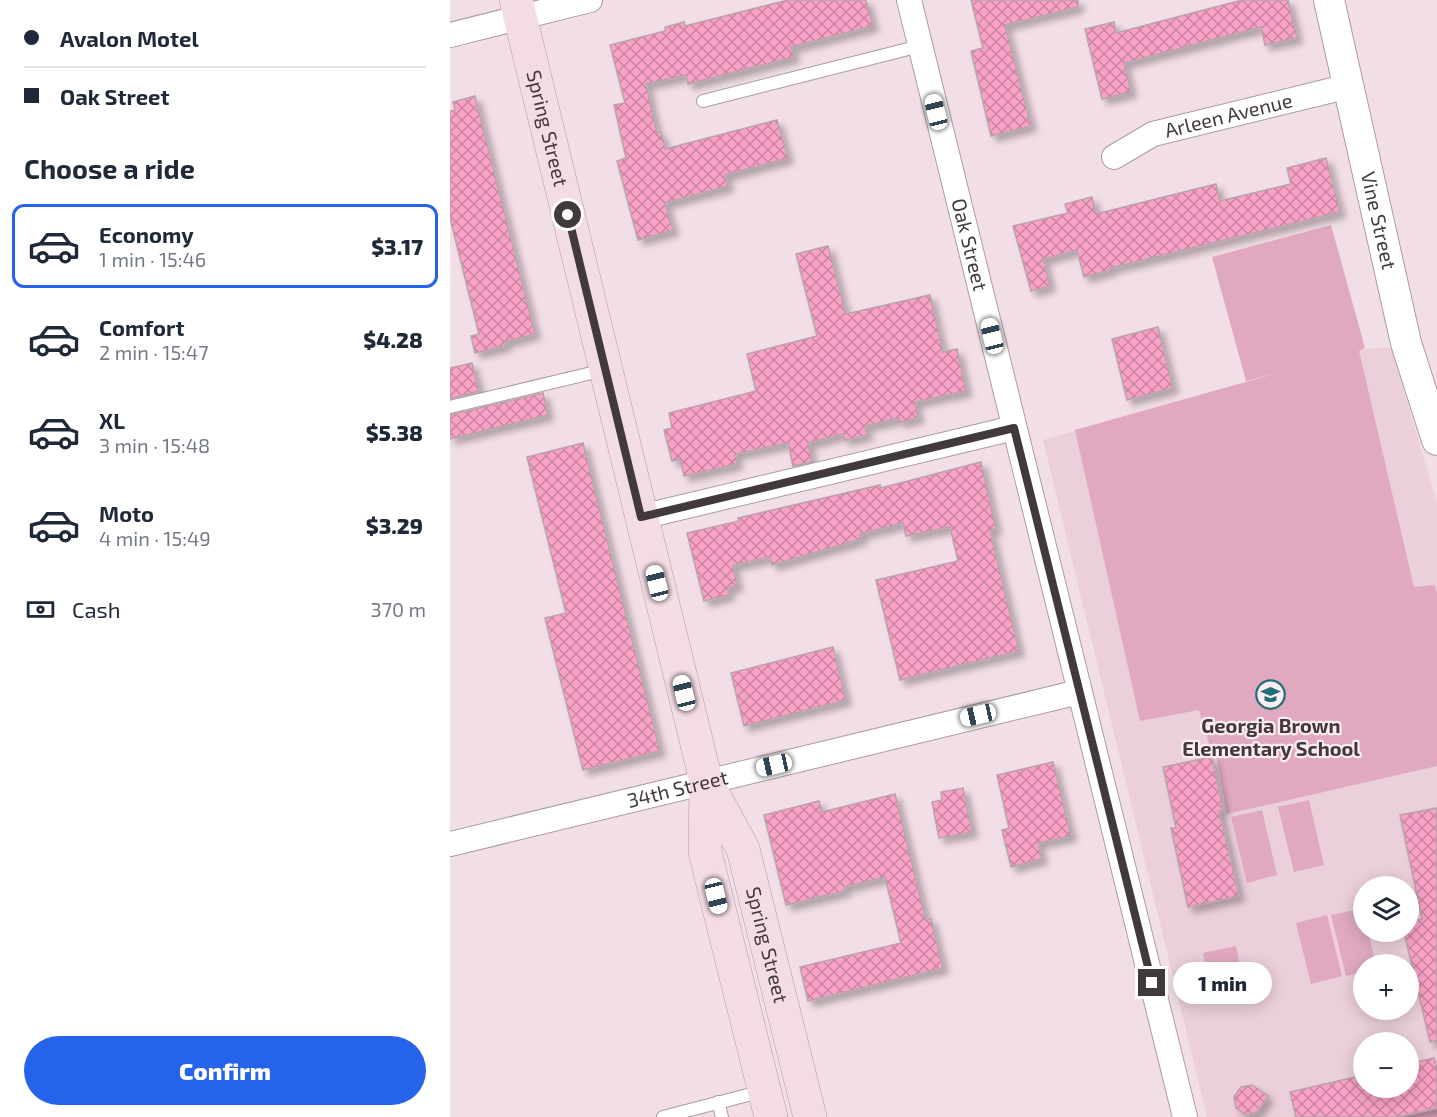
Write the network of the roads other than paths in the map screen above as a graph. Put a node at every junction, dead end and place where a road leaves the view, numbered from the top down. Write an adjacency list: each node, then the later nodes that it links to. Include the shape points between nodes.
1 (590, 0): 4 (street)
2 (909, 0): 6 (street, Oak Street)
3 (1329, 0): 7 (street, Vine Street)
4 (518, 8): 5 (street); 10 (main road, Spring Street)
5 (450, 34)
6 (920, 46): 8 (lane); 12 (street, Oak Street)
7 (1349, 86): 9 (street, Arleen Avenue, via 1153,134); 13 (street, Vine Street, via 1406,343)
8 (704, 101)
9 (1114, 157)
10 (605, 369): 11 (lane); 14 (main road, Spring Street)
11 (450, 407)
12 (1014, 428): 14 (street); 15 (street, Oak Street)
13 (1437, 440)
14 (641, 517): 16 (main road, Spring Street)
15 (1079, 692): 16 (street, 34th Street); 23 (street, Oak Street)
16 (706, 781): 17 (street, 34th Street); 19 (main road, Spring Street, via 705,852); 22 (main road, Spring Street, via 742,849)
17 (450, 844)
18 (718, 1102): 19 (lane); 20 (lane); 21 (lane)
19 (768, 1104)
20 (663, 1117)
21 (722, 1117)
22 (810, 1117)
23 (1185, 1117)

